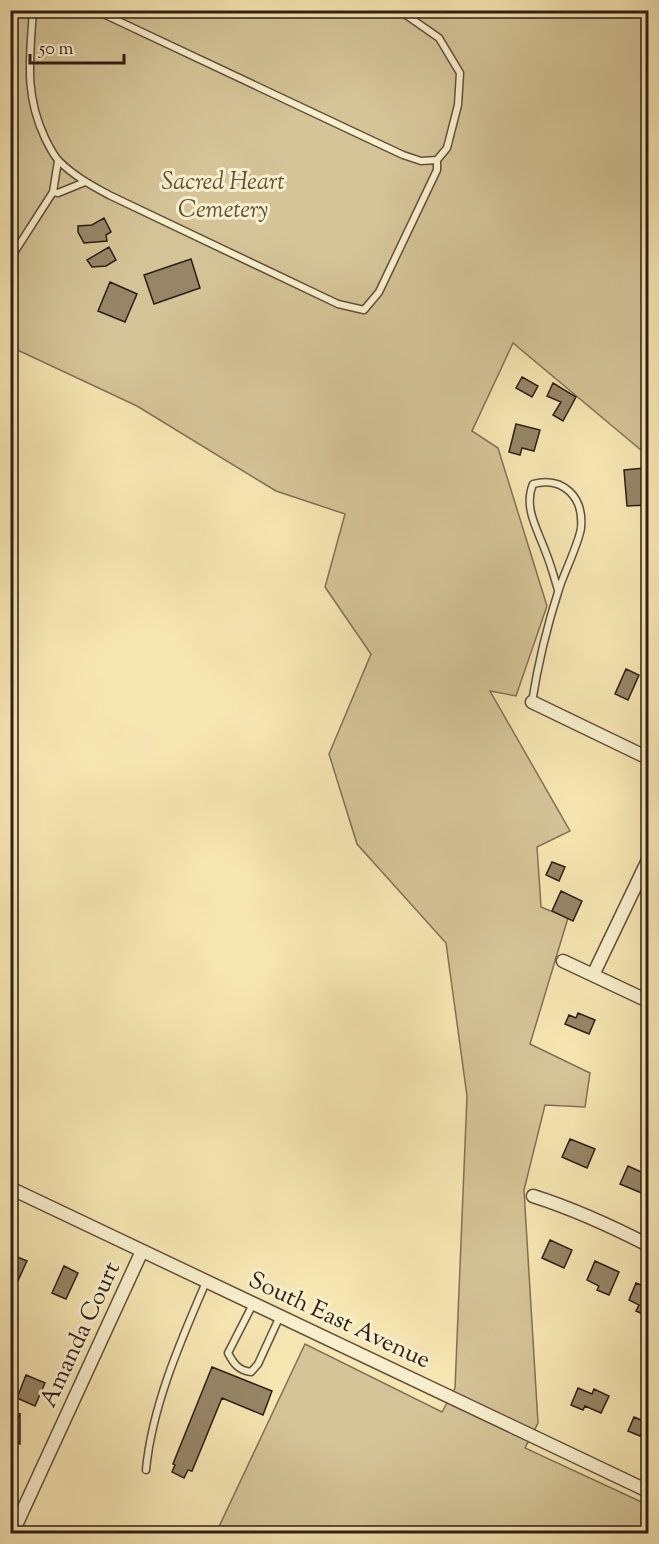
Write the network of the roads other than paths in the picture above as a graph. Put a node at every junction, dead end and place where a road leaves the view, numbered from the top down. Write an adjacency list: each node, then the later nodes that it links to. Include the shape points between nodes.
1 (33, 10): 5 (lane, via 32,102 36,120)
2 (94, 10): 4 (lane, via 403,155 421,161)
3 (399, 10): 4 (lane, via 439,38 460,72 458,105 447,148)
4 (437, 160): 6 (lane, via 437,170 379,292 364,310 338,304)
5 (58, 161): 6 (lane); 7 (lane)
6 (85, 182): 7 (lane)
7 (53, 192): 8 (lane)
8 (10, 260)
9 (558, 590): 9 (lane, via 581,528 579,503 566,488 546,481 533,484 529,494 532,516); 10 (lane)
10 (532, 702): 11 (street)
11 (648, 758)
12 (648, 860): 14 (street)
13 (563, 961): 14 (street)
14 (593, 975): 15 (street)
15 (648, 1001)
16 (10, 1188): 19 (street, South East Avenue)
17 (533, 1196): 18 (street, via 569,1208)
18 (648, 1245)
19 (142, 1251): 20 (street, South East Avenue); 25 (street, Amanda Court)
20 (206, 1282): 21 (street, South East Avenue); 23 (lane, via 168,1378)
21 (253, 1304): 22 (street, South East Avenue); 22 (lane, via 228,1353 241,1370 251,1372 258,1364)
22 (280, 1316): 24 (street, South East Avenue)
23 (146, 1470)
24 (648, 1491)
25 (12, 1533)

